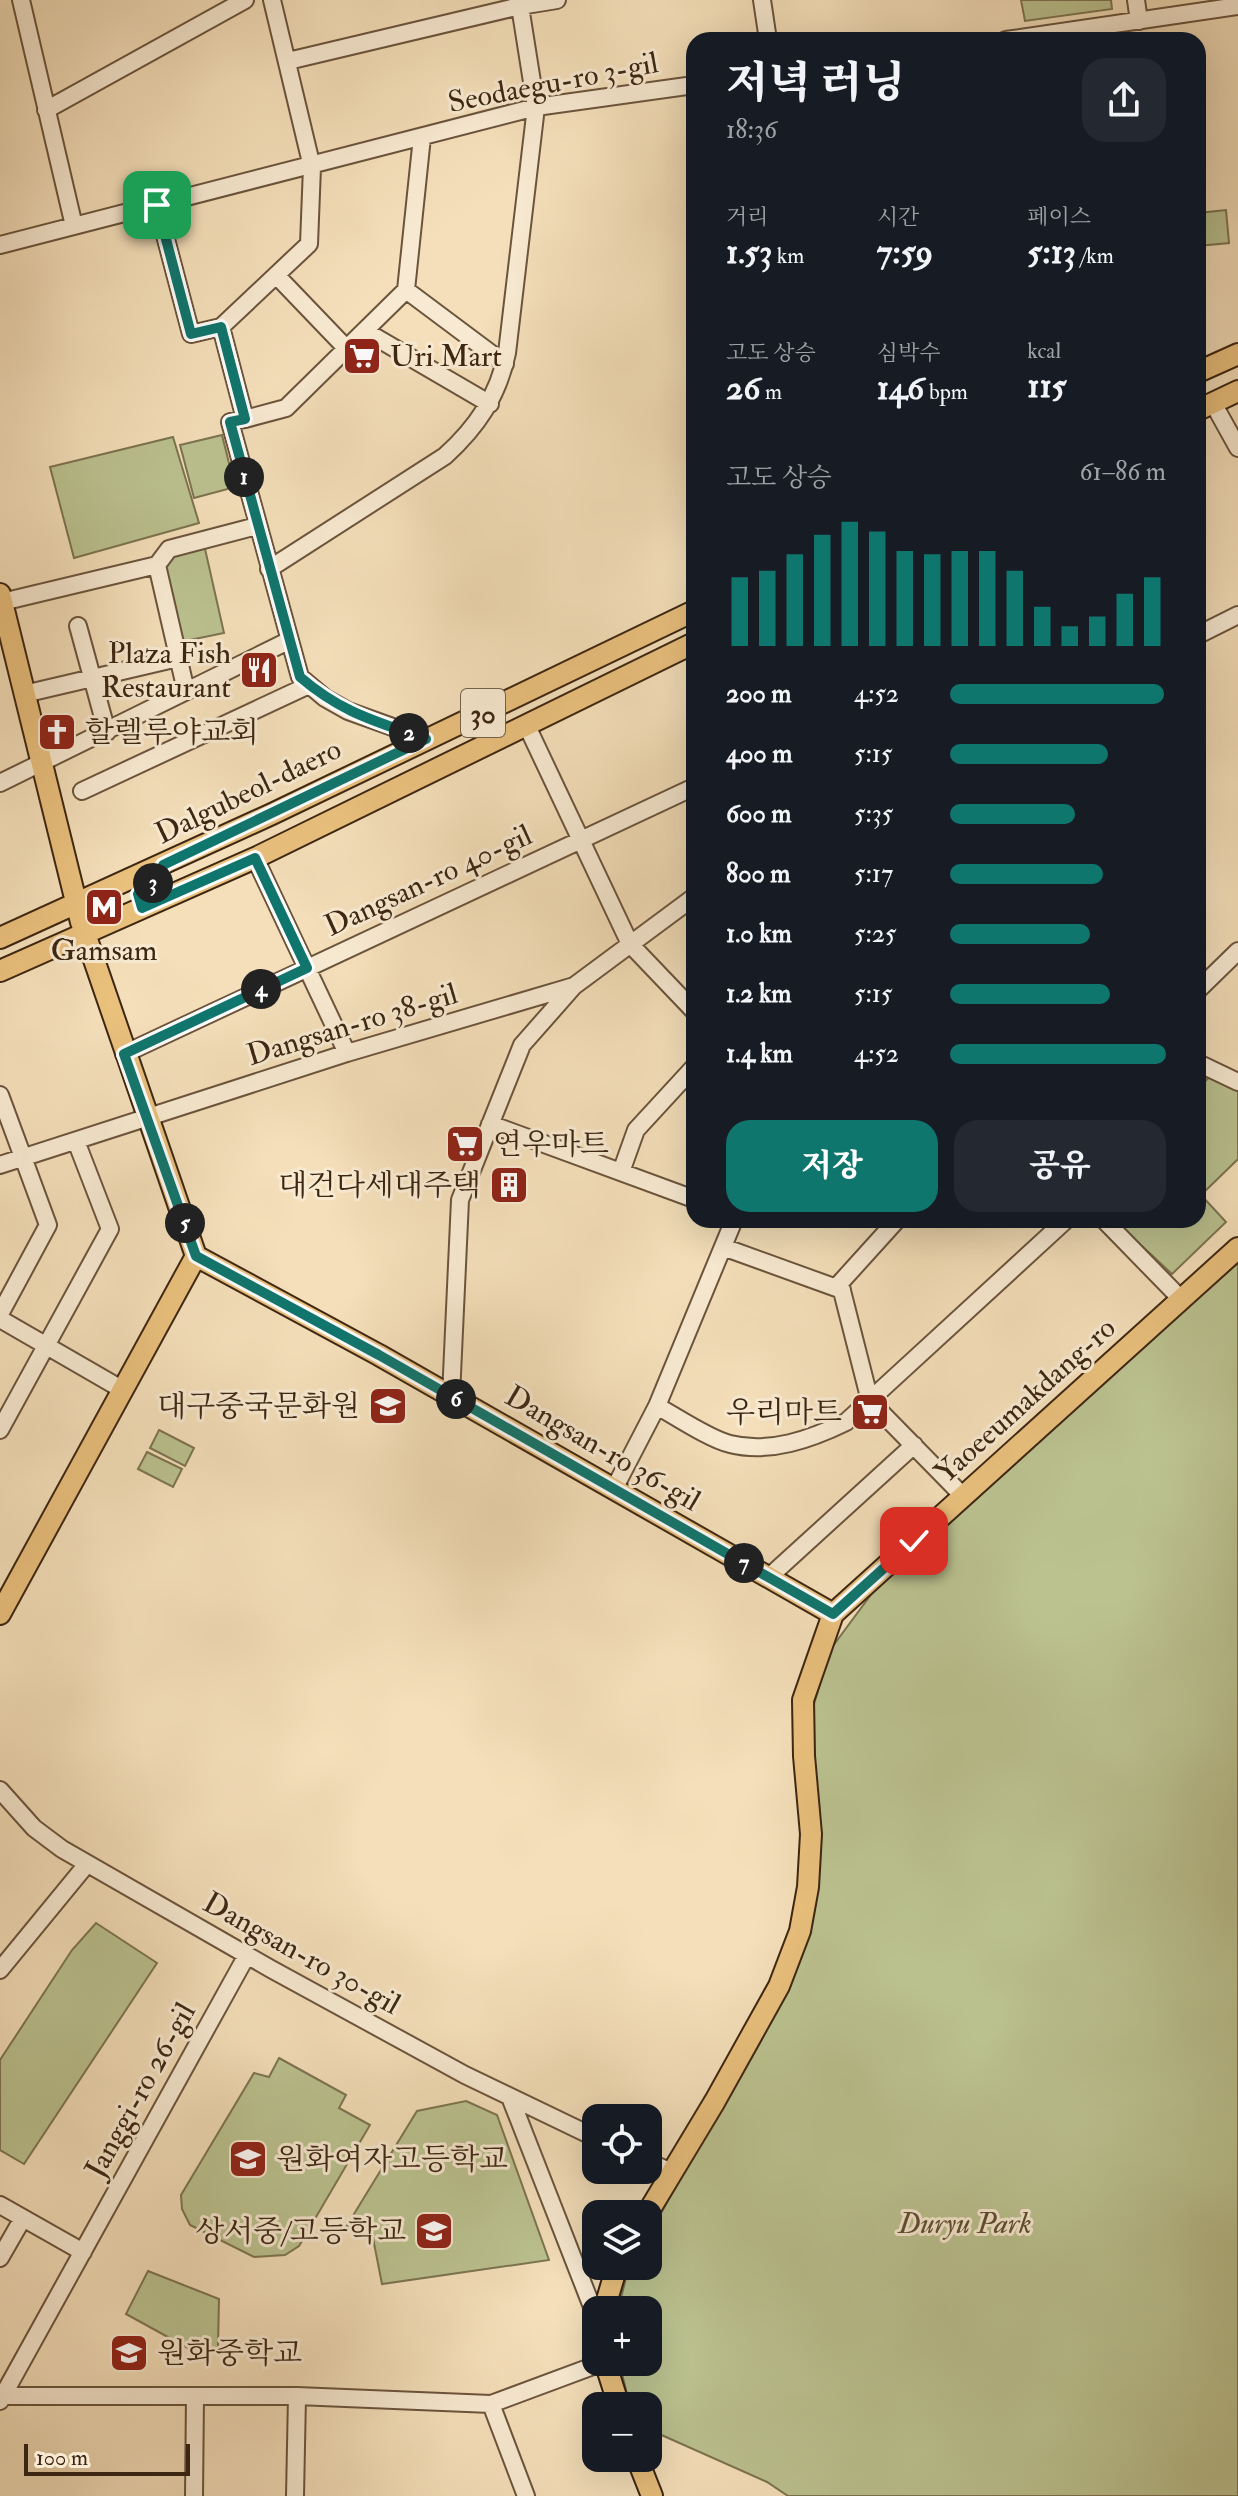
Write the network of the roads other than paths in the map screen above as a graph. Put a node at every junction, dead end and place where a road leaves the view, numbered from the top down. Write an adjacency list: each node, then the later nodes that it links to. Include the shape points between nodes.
1 (21, 0): 16 (street)
2 (245, 0): 16 (street)
3 (272, 0): 13 (street)
4 (557, 0): 7 (street)
5 (762, 0): 11 (street)
6 (1136, 0): 10 (street)
7 (520, 3): 13 (street); 15 (street)
8 (1205, 5): 9 (street); 10 (street)
9 (1238, 6)
10 (1139, 21): 12 (street)
11 (767, 32)
12 (1062, 32)
13 (288, 61): 18 (street)
14 (686, 86): 15 (street, Seodaegu-ro 3-gil)
15 (536, 107): 17 (street, Seodaegu-ro 3-gil); 28 (street)
16 (46, 110): 20 (street)
17 (422, 137): 18 (street, Seodaegu-ro 3-gil); 23 (street, Seodaegu-ro 3-gil)
18 (312, 167): 19 (street, Seodaegu-ro 3-gil); 22 (street, via 309,244)
19 (157, 205): 20 (street, Seodaegu-ro 3-gil); 24 (street, via 191,334)
20 (74, 226): 21 (street, Seodaegu-ro 3-gil)
21 (0, 245)
22 (276, 275): 24 (street); 26 (street)
23 (406, 290): 25 (street); 28 (street)
24 (221, 327): 33 (street)
25 (365, 331): 26 (street); 31 (street)
26 (347, 349): 33 (street, via 286,408)
27 (1238, 354): 29 (main road)
28 (505, 364): 31 (street)
29 (1206, 368)
30 (1238, 391): 32 (main road)
31 (490, 404): 37 (street, via 445,456)
32 (1206, 407): 34 (street)
33 (237, 421): 35 (street)
34 (1238, 448)
35 (257, 526): 36 (street, via 169,549); 37 (street)
36 (157, 565): 38 (street); 45 (street)
37 (269, 569): 43 (street)
38 (1, 598): 49 (main road)
39 (686, 615): 52 (main road, Dalgubeol-daero / 30)
40 (1238, 615): 42 (street)
41 (78, 626): 46 (street)
42 (1206, 631)
43 (288, 641): 47 (street, via 300,677); 48 (street)
44 (686, 647): 50 (main road, Dalgubeol-daero / 30)
45 (178, 658): 46 (street); 48 (street)
46 (93, 678): 49 (street); 51 (street)
47 (309, 685): 52 (street, via 348,711); 55 (street)
48 (186, 691): 51 (street)
49 (24, 694): 53 (main road)
50 (526, 724): 57 (street); 58 (main road, Dalgubeol-daero / 30)
51 (107, 732): 53 (street)
52 (426, 739): 59 (main road, Dalgubeol-daero / 30)
53 (41, 765): 54 (street); 60 (main road)
54 (0, 783)
55 (82, 791)
56 (686, 791): 57 (street, Dangsan-ro 40-gil)
57 (581, 840): 65 (street); 67 (street, Dangsan-ro 40-gil)
58 (255, 858): 62 (main road, Dalgubeol-daero / 30); 67 (street)
59 (163, 865): 60 (main road, Dalgubeol-daero / 30); 62 (main road, via 159,880 138,894)
60 (76, 903): 63 (main road); 64 (main road, Dalgubeol-daero / 30)
61 (686, 903): 65 (street)
62 (142, 908): 63 (main road, Dalgubeol-daero / 30)
63 (84, 933): 68 (main road, Dalgubeol-daero / 30); 73 (main road)
64 (0, 938)
65 (630, 944): 70 (street); 71 (street)
66 (1238, 951): 69 (street)
67 (307, 968): 72 (street); 73 (street, Dangsan-ro 40-gil)
68 (0, 971)
69 (1206, 982)
70 (574, 986): 72 (street, Dangsan-ro 38-gil); 79 (street, via 522,1045)
71 (686, 1003)
72 (347, 1053): 78 (street, Dangsan-ro 38-gil)
73 (124, 1054): 78 (main road)
74 (1206, 1067): 76 (street)
75 (686, 1076): 83 (street, via 636,1130)
76 (1238, 1081)
77 (0, 1095): 81 (street)
78 (147, 1118): 80 (street, Dangsan-ro 38-gil); 91 (main road)
79 (490, 1124): 83 (street); 97 (street, via 460,1200)
80 (76, 1141): 81 (street, Dangsan-ro 38-gil); 95 (street, via 110,1229)
81 (23, 1158): 82 (street, Dangsan-ro 38-gil); 94 (street, via 48,1225)
82 (0, 1165)
83 (621, 1172): 84 (street)
84 (686, 1196)
85 (731, 1228): 89 (street)
86 (890, 1228): 92 (street, via 840,1283)
87 (1057, 1228): 98 (street)
88 (1112, 1228): 93 (street)
89 (723, 1247): 92 (street); 99 (street)
90 (1238, 1248): 93 (main road, Yaoeeumakdang-ro)
91 (196, 1256): 96 (main road); 97 (main road, Dangsan-ro 36-gil)
92 (842, 1290): 98 (street)
93 (1181, 1299): 103 (main road, Yaoeeumakdang-ro)
94 (0, 1316): 95 (street)
95 (46, 1346): 96 (street); 100 (street)
96 (123, 1390): 105 (main road)
97 (451, 1396): 102 (main road, Dangsan-ro 36-gil)
98 (870, 1401): 99 (street, via 846,1422 809,1440 762,1447 728,1444); 101 (street)
99 (657, 1406): 102 (street)
100 (0, 1430)
101 (914, 1445): 103 (street); 104 (street)
102 (614, 1489): 104 (main road, Dangsan-ro 36-gil)
103 (963, 1496): 107 (main road, Yaoeeumakdang-ro)
104 (769, 1577): 107 (main road, Dangsan-ro 36-gil)
105 (7, 1585): 106 (main road)
106 (0, 1614)
107 (833, 1614): 115 (main road, Yaoeeumakdang-ro, via 803,1700 811,1834 800,1931 779,1986)
108 (0, 1790): 109 (street, Dangsan-ro 30-gil, via 34,1828)
109 (87, 1864): 110 (street, Dangsan-ro 30-gil); 111 (street)
110 (247, 1955): 112 (street, Dangsan-ro 30-gil); 119 (street, Janggi-ro 26-gil)
111 (0, 1970)
112 (510, 2097): 113 (street, Dangsan-ro 30-gil); 121 (street)
113 (582, 2131)
114 (662, 2168): 115 (street)
115 (672, 2172): 116 (main road, Yaoeeumakdang-ro)
116 (655, 2200)
117 (0, 2205): 118 (street)
118 (23, 2218): 119 (street); 120 (street)
119 (83, 2252): 125 (street, Janggi-ro 26-gil)
120 (0, 2258)
121 (588, 2296)
122 (582, 2370): 126 (street)
123 (195, 2396): 124 (street); 125 (street); 128 (street)
124 (297, 2396): 126 (street); 129 (street)
125 (1, 2398)
126 (491, 2404): 130 (street)
127 (643, 2472): 131 (main road)
128 (194, 2496)
129 (295, 2496)
130 (526, 2496)
131 (652, 2496)

